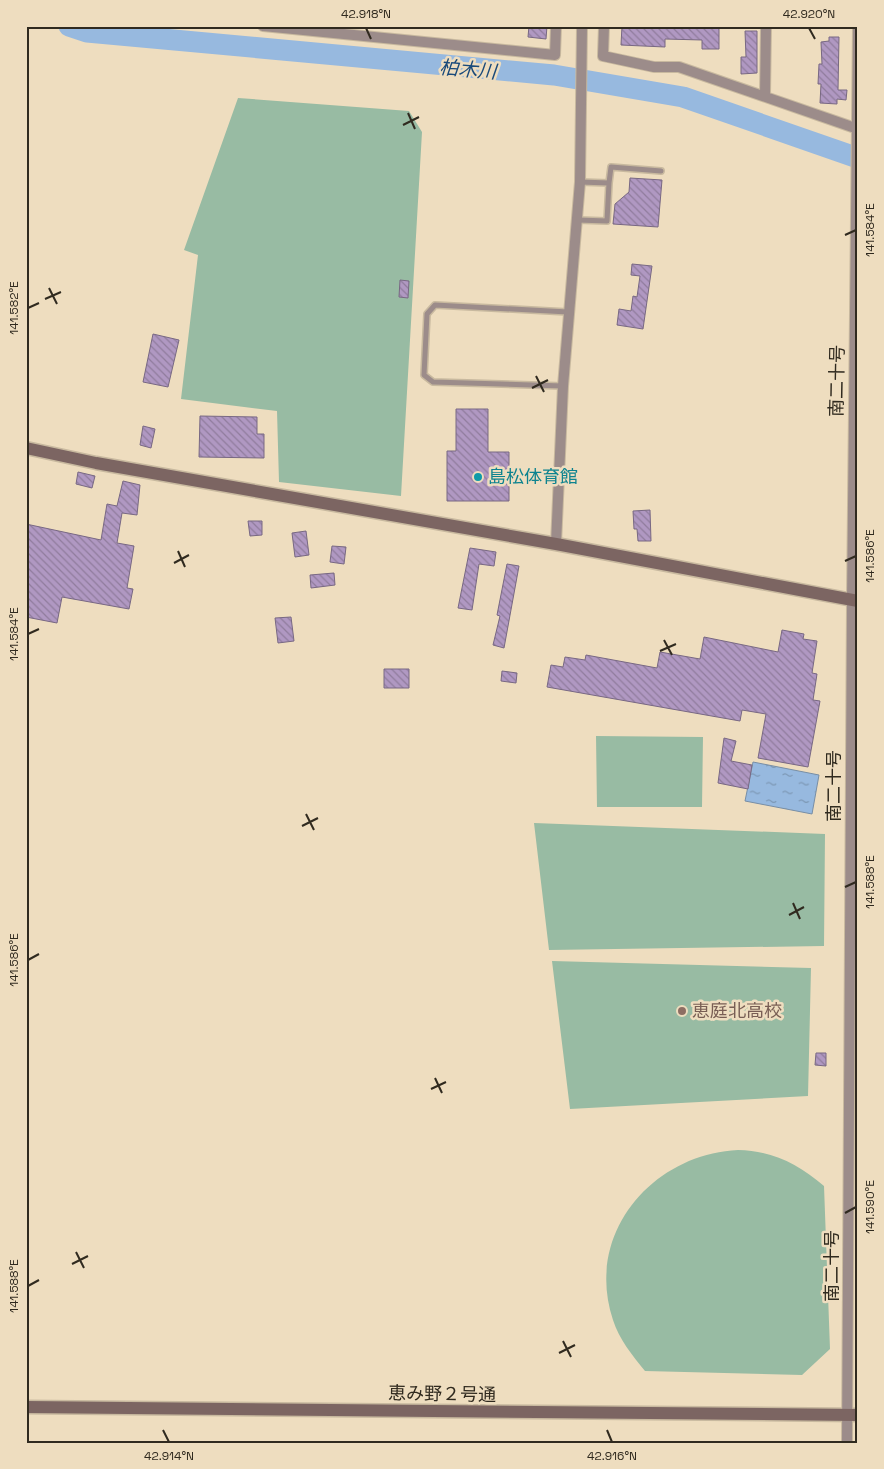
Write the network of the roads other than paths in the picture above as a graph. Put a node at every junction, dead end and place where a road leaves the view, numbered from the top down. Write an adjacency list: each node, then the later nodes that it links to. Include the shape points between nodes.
1 (263, 26): 2 (street, via 555,55)
2 (556, 26)
3 (582, 26): 10 (street)
4 (604, 26): 7 (street, via 603,56 654,67 680,67)
5 (766, 26): 7 (street)
6 (858, 26): 8 (street, 南二十号)
7 (765, 95): 8 (street)
8 (857, 128): 17 (street, 南二十号)
9 (661, 171): 11 (lane, via 611,167)
10 (580, 182): 11 (lane); 12 (street)
11 (609, 183): 12 (lane, via 607,221)
12 (578, 220): 13 (street)
13 (568, 312): 14 (street); 14 (lane, via 434,305 427,314 424,375 433,382)
14 (563, 386): 16 (street)
15 (26, 448): 16 (street)
16 (556, 544): 17 (street)
17 (855, 601): 19 (street, 南二十号, via 848,1384 848,1400)
18 (26, 1408): 19 (street, 恵み野２号通)
19 (853, 1415): 20 (street)
20 (847, 1443)

